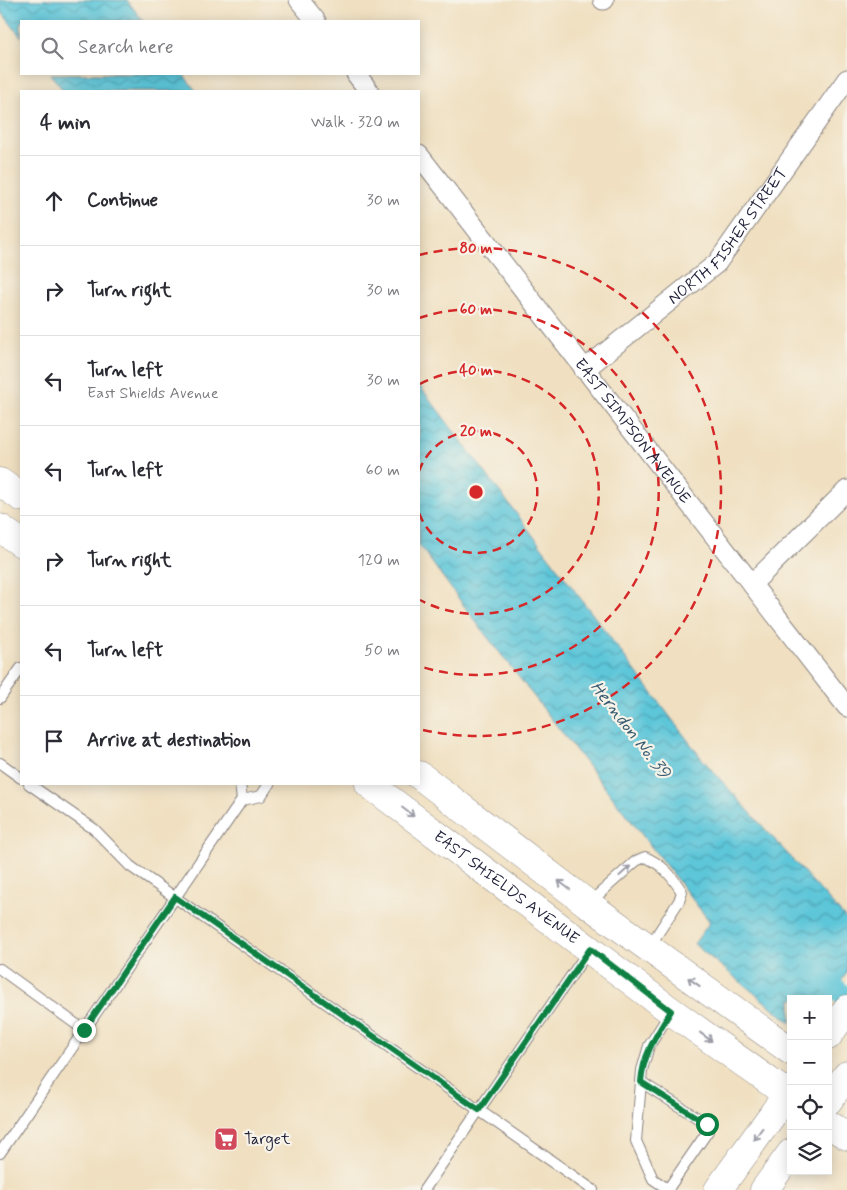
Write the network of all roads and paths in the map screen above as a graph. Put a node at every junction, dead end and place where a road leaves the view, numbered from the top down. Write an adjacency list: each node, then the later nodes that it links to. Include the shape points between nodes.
1 (299, 0): 2 (street)
2 (315, 20)
3 (357, 75): 5 (street)
4 (847, 79): 7 (street, NORTH FISHER STREET, via 717,263)
5 (369, 90)
6 (420, 157): 7 (street, EAST SIMPSON AVENUE)
7 (584, 370): 13 (street, EAST SIMPSON AVENUE)
8 (0, 482): 10 (main road)
9 (847, 490): 13 (street)
10 (20, 496)
11 (0, 528): 12 (main road)
12 (20, 542)
13 (752, 584): 16 (street, EAST SIMPSON AVENUE)
14 (20, 669): 15 (lane)
15 (1, 694)
16 (847, 707)
17 (0, 763): 19 (lane)
18 (420, 776): 26 (main road, one-way to 18)
19 (20, 777)
20 (31, 785): 25 (lane, via 94,829 130,866)
21 (240, 785): 24 (lane)
22 (268, 785): 24 (lane, via 261,796)
23 (370, 785): 28 (main road, EAST SHIELDS AVENUE, one-way to 28)
24 (242, 800): 25 (lane)
25 (175, 897): 31 (lane); 36 (lane)
26 (588, 904): 27 (main road); 27 (lane, one-way to 27, via 636,861 645,856 657,861 682,892)
27 (649, 948): 32 (main road, one-way to 27)
28 (590, 949): 30 (main road, EAST SHIELDS AVENUE); 36 (lane)
29 (0, 969): 31 (lane)
30 (671, 1011): 33 (lane, via 649,1046); 34 (main road, EAST SHIELDS AVENUE, one-way to 34)
31 (84, 1030): 39 (lane)
32 (787, 1048)
33 (641, 1082): 43 (lane, via 636,1141 653,1179); 43 (lane, via 707,1124 708,1131)
34 (787, 1093)
35 (787, 1097): 44 (main road, one-way to 44)
36 (479, 1110): 41 (lane); 42 (lane)
37 (832, 1127): 38 (main road)
38 (847, 1136)
39 (0, 1153)
40 (787, 1158): 45 (main road)
41 (424, 1190)
42 (593, 1190)
43 (668, 1190)
44 (718, 1190)
45 (764, 1190)

